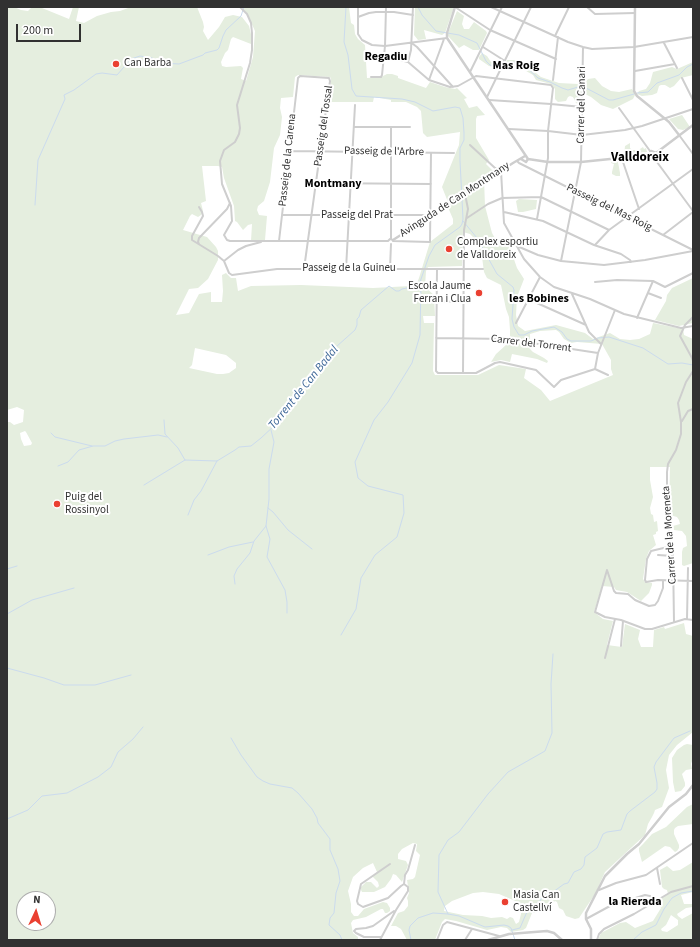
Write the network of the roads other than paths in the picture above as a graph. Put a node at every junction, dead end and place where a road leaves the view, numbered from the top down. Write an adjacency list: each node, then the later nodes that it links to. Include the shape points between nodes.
1 (240, 7): 97 (street, via 251,23 253,45 237,105 239,134 235,142 224,150 220,161 223,188)
2 (358, 7): 16 (street)
3 (386, 7): 13 (street)
4 (413, 7): 15 (street)
5 (456, 7): 18 (street); 21 (street)
6 (491, 7): 12 (street)
7 (502, 7): 12 (street)
8 (531, 7): 17 (street)
9 (569, 7): 19 (street)
10 (587, 7): 14 (street, via 596,14)
11 (635, 7): 14 (street)
12 (500, 11): 17 (street); 18 (street)
13 (386, 12): 15 (street); 16 (street, via 369,13); 25 (street)
14 (634, 13): 28 (street)
15 (413, 15): 23 (street)
16 (358, 17): 25 (street, via 360,37 372,45)
17 (524, 22): 19 (street); 22 (street)
18 (491, 30): 22 (street); 26 (street)
19 (557, 37): 27 (street); 31 (street)
20 (693, 37): 24 (street)
21 (445, 38): 23 (street); 35 (street); 38 (street)
22 (515, 41): 31 (street); 32 (street)
23 (412, 43): 25 (street); 33 (street); 35 (street)
24 (664, 43): 28 (street); 34 (street)
25 (385, 46): 29 (street)
26 (483, 47): 32 (street); 38 (street)
27 (583, 47): 28 (street); 51 (street, Carrer del Canari)
28 (634, 47): 37 (street)
29 (384, 56): 30 (street); 33 (street); 39 (street, via 382,77)
30 (366, 57)
31 (556, 59): 45 (street)
32 (505, 61): 42 (street)
33 (408, 62): 44 (street)
34 (675, 64): 36 (street); 37 (street)
35 (434, 66): 44 (street); 46 (street)
36 (677, 68)
37 (634, 71): 54 (street, via 635,94)
38 (470, 72): 40 (street)
39 (371, 77)
40 (473, 77): 42 (street); 46 (street); 47 (street)
41 (329, 78): 65 (street, Passeig de la Carena, via 298,78); 66 (street, Passeig del Tossal)
42 (496, 78): 47 (street); 49 (street, via 551,85)
43 (682, 78): 48 (street)
44 (429, 80): 46 (street)
45 (553, 80)
46 (453, 88)
47 (488, 99): 49 (street); 60 (street)
48 (693, 100)
49 (551, 104): 51 (street); 61 (street)
50 (355, 105): 56 (street)
51 (582, 107): 62 (street, Carrer del Canari)
52 (619, 108): 59 (street)
53 (693, 109): 54 (street)
54 (665, 118): 59 (street); 63 (street)
55 (693, 125): 63 (street)
56 (354, 127): 57 (street); 67 (street)
57 (391, 127): 58 (street); 68 (street)
58 (410, 127)
59 (633, 128): 62 (street); 71 (street)
60 (509, 129): 61 (street); 75 (street)
61 (548, 131): 62 (street); 82 (street)
62 (582, 135): 83 (street, Carrer del Canari)
63 (680, 135): 72 (street); 73 (street)
64 (470, 145): 86 (street)
65 (289, 150): 66 (street, Passeig de l'Arbre); 103 (street, Passeig de la Carena)
66 (320, 151): 67 (street, Passeig de l'Arbre); 88 (street, Passeig del Tossal)
67 (353, 152): 68 (street, Passeig de l'Arbre); 90 (street)
68 (391, 152): 69 (street, Passeig de l'Arbre); 91 (street)
69 (431, 152): 70 (street, Passeig de l'Arbre); 92 (street)
70 (454, 152)
71 (650, 152): 72 (street); 74 (street)
72 (656, 153): 76 (street)
73 (693, 154)
74 (648, 155): 76 (street); 79 (street)
75 (526, 156): 77 (street, Avinguda de Can Montmany); 78 (street)
76 (654, 158): 89 (street)
77 (521, 159): 80 (street, Avinguda de Can Montmany); 81 (street)
78 (528, 159): 81 (street); 82 (street)
79 (622, 159): 83 (street); 99 (street)
80 (517, 161): 84 (street, Passeig del Mas Roig); 86 (street, Avinguda de Can Montmany)
81 (526, 162): 84 (street)
82 (548, 162): 83 (street); 87 (street)
83 (581, 162): 93 (street, Carrer del Canari)
84 (525, 166): 87 (street, Passeig del Mas Roig)
85 (693, 169): 89 (street)
86 (501, 171): 94 (street, Avinguda de Can Montmany); 96 (street)
87 (545, 176): 93 (street, Passeig del Mas Roig); 95 (street)
88 (316, 183): 90 (street); 106 (street, Passeig del Tossal)
89 (673, 183): 99 (street); 102 (street)
90 (351, 184): 91 (street); 104 (street)
91 (391, 184): 92 (street); 107 (street)
92 (431, 184): 105 (street)
93 (575, 191): 100 (street, Carrer del Canari); 108 (street, Passeig del Mas Roig)
94 (463, 195): 105 (street, Avinguda de Can Montmany); 109 (street, via 467,205)
95 (541, 197): 96 (street); 100 (street); 110 (street)
96 (502, 198): 101 (street); 109 (street)
97 (230, 203): 115 (street, via 232,220 224,235 227,240); 121 (street, via 199,238)
98 (199, 207): 121 (street, via 203,216 192,239)
99 (639, 209): 108 (street)
100 (571, 211): 111 (street); 112 (street, Carrer del Canari)
101 (504, 212): 110 (street); 123 (street, via 504,223)
102 (693, 212): 113 (street)
103 (282, 215): 106 (street, Passeig del Prat); 116 (street, Passeig de la Carena)
104 (349, 215): 106 (street, Passeig del Prat); 107 (street, Passeig del Prat); 118 (street)
105 (431, 215): 107 (street, Passeig del Prat); 114 (street, Avinguda de Can Montmany); 114 (street, via 430,242)
106 (312, 216): 117 (street, Passeig del Tossal)
107 (391, 216): 114 (street)
108 (627, 217): 111 (street); 113 (street, Passeig del Mas Roig)
109 (467, 218): 128 (street, via 464,230)
110 (537, 219): 112 (street)
111 (609, 230): 122 (street)
112 (567, 232): 122 (street); 126 (street, Carrer del Canari)
113 (663, 235): 124 (street, Passeig del Mas Roig)
114 (392, 240): 119 (street); 120 (street)
115 (265, 241): 116 (street, Avinguda de Can Montmany); 125 (street, Avinguda de Can Montmany, via 246,246)
116 (279, 241): 117 (street, Avinguda de Can Montmany)
117 (308, 241): 118 (street, Avinguda de Can Montmany); 130 (street, Passeig del Tossal)
118 (348, 241): 119 (street, Avinguda de Can Montmany); 131 (street)
119 (388, 241): 120 (street)
120 (391, 244): 132 (street)
121 (199, 245): 125 (street)
122 (594, 245): 127 (street, via 621,254)
123 (516, 246): 126 (street); 135 (street, via 524,260)
124 (693, 250): 127 (street)
125 (224, 261): 130 (street, Passeig de la Guineu, via 232,275)
126 (561, 261): 127 (street, via 604,265)
127 (631, 262)
128 (464, 268): 129 (street, Passeig de la Guineu); 133 (street, Passeig de la Guineu); 143 (street)
129 (482, 268)
130 (304, 269): 131 (street, Passeig de la Guineu)
131 (346, 269): 132 (street, Passeig de la Guineu)
132 (390, 269): 133 (street, Passeig de la Guineu)
133 (437, 269): 142 (street)
134 (693, 273): 136 (street, via 665,287)
135 (540, 277): 138 (street, via 554,287); 141 (street)
136 (653, 281): 137 (street); 139 (street)
137 (595, 282)
138 (571, 293): 144 (street); 148 (street)
139 (648, 293): 140 (street); 146 (street)
140 (661, 298)
141 (528, 299): 147 (street); 148 (street)
142 (437, 301): 143 (street); 151 (street)
143 (464, 302): 152 (street)
144 (615, 310): 146 (street); 153 (street)
145 (693, 317): 150 (street)
146 (637, 318): 150 (street)
147 (516, 322)
148 (586, 325): 153 (street)
149 (693, 326): 150 (street)
150 (683, 328): 155 (street, via 680,336)
151 (436, 338): 152 (street, Carrer del Torrent); 158 (street, via 436,371)
152 (464, 338): 154 (street, Carrer del Torrent, via 506,339); 158 (street)
153 (601, 344): 154 (street)
154 (598, 352): 156 (street)
155 (693, 362)
156 (596, 369): 158 (street, via 563,379 554,387 536,370 500,362 476,373); 159 (street)
157 (693, 371): 161 (street, via 678,402)
158 (463, 373)
159 (608, 375)
160 (693, 409): 161 (street, via 688,411)
161 (681, 422): 162 (street, Carrer de la Moreneta, via 681,436 667,472 667,516)
162 (672, 546): 164 (street, Carrer de la Moreneta); 166 (street, via 651,551 647,559 644,580)
163 (658, 555): 164 (street)
164 (673, 556): 168 (street, Carrer de la Moreneta)
165 (688, 568): 169 (street)
166 (663, 580): 168 (street); 170 (street, via 658,601 655,605 649,606 628,594 616,593 607,570 596,612)
167 (693, 580): 169 (street)
168 (674, 581): 169 (street); 174 (street, Carrer de la Moreneta)
169 (688, 581): 171 (street)
170 (614, 619): 173 (street); 176 (street)
171 (688, 619): 172 (street); 174 (street)
172 (693, 620)
173 (623, 621): 174 (street, via 648,629); 175 (street)
174 (674, 622)
175 (621, 646)
176 (605, 658)
177 (693, 785): 185 (street, via 669,807 639,844 609,872)
178 (693, 843): 181 (street)
179 (414, 845): 182 (street)
180 (390, 864): 182 (street, via 361,884 358,904 363,907 388,898)
181 (657, 868): 183 (street); 185 (street, via 646,875)
182 (404, 884): 187 (street, via 408,890)
183 (660, 884)
184 (693, 886): 186 (street, via 675,890)
185 (599, 890): 188 (street, via 586,912)
186 (654, 901): 188 (street, via 645,895 615,904); 197 (street, via 603,930)
187 (396, 910): 191 (street); 191 (street, via 374,926 354,931 367,938)
188 (586, 919): 196 (street, via 591,928)
189 (472, 929): 190 (street); 192 (street, via 445,922); 193 (street)
190 (492, 936): 194 (street); 195 (street, via 549,931)
191 (381, 939)
192 (437, 940)
193 (465, 940)
194 (488, 940)
195 (562, 940)
196 (591, 940)
197 (597, 940)

